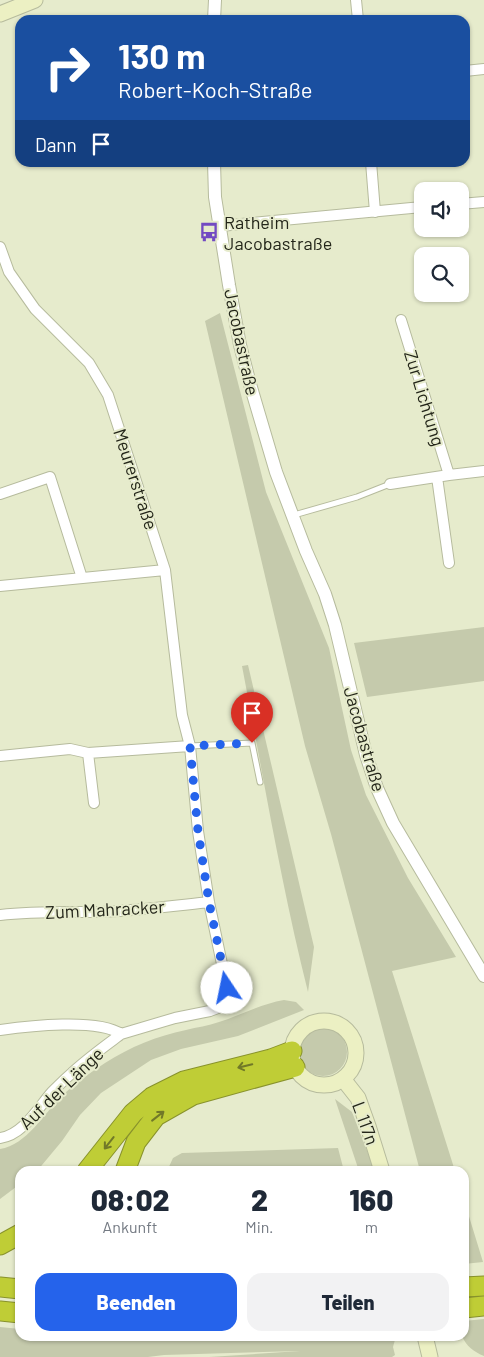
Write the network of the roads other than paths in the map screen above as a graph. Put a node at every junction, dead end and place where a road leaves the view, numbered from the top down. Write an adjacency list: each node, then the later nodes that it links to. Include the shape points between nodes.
1 (35, 0): 4 (main road)
2 (214, 0): 5 (street)
3 (356, 0): 6 (street)
4 (0, 14)
5 (214, 15)
6 (358, 15)
7 (484, 69): 8 (street)
8 (470, 70)
9 (214, 167): 15 (street, Jacobastraße)
10 (371, 167): 14 (street)
11 (484, 202): 12 (street)
12 (469, 203)
13 (414, 209): 14 (street)
14 (375, 212): 15 (street)
15 (220, 226): 24 (street, Jacobastraße, via 250,384 276,472)
16 (0, 247): 17 (street, Meurerstraße)
17 (5, 273): 26 (street, Meurerstraße, via 89,364 108,395)
18 (401, 320): 20 (street, Zur Lichtung)
19 (484, 471): 20 (street)
20 (448, 475): 21 (street)
21 (438, 477): 22 (street); 25 (street)
22 (390, 484): 24 (lane)
23 (0, 494): 27 (street, via 50,477)
24 (293, 515): 36 (street, Jacobastraße, via 336,624 366,755 377,788 393,823)
25 (449, 563)
26 (165, 570): 27 (street); 29 (street, Meurerstraße, via 182,715)
27 (82, 578): 28 (street)
28 (0, 586)
29 (190, 746): 30 (street); 32 (lane, via 252,743); 34 (street, Meurerstraße)
30 (88, 754): 31 (street, via 70,749); 33 (street)
31 (0, 756)
32 (260, 782)
33 (94, 803)
34 (209, 902): 35 (street, Zum Mahracker, via 95,912); 38 (street, Auf der Länge, via 227,988 225,1000 210,1011)
35 (0, 915)
36 (484, 976)
37 (0, 1030): 38 (street, via 76,1024 104,1027)
38 (121, 1034): 41 (street, Auf der Länge, via 73,1072 20,1128)
39 (293, 1059): 40 (main road, via 302,1076 311,1082 334,1084); 40 (main road, via 295,1040 302,1030 323,1021 333,1023 349,1034 356,1052 350,1071); 42 (highway, one-way to 42, via 271,1059 184,1081 152,1097 133,1113); 43 (highway, one-way to 39, via 136,1142 156,1116 193,1095)
40 (344, 1078): 44 (main road, L 117n, via 358,1098)
41 (0, 1138)
42 (91, 1166)
43 (127, 1166)
44 (380, 1166)
45 (15, 1237): 46 (highway)
46 (0, 1245)
47 (484, 1286): 49 (highway)
48 (0, 1287): 50 (highway)
49 (469, 1287)
50 (15, 1288)
51 (484, 1306): 52 (highway)
52 (469, 1308)
53 (0, 1310): 54 (highway)
54 (15, 1312)
55 (426, 1341): 56 (main road)
56 (430, 1357)

